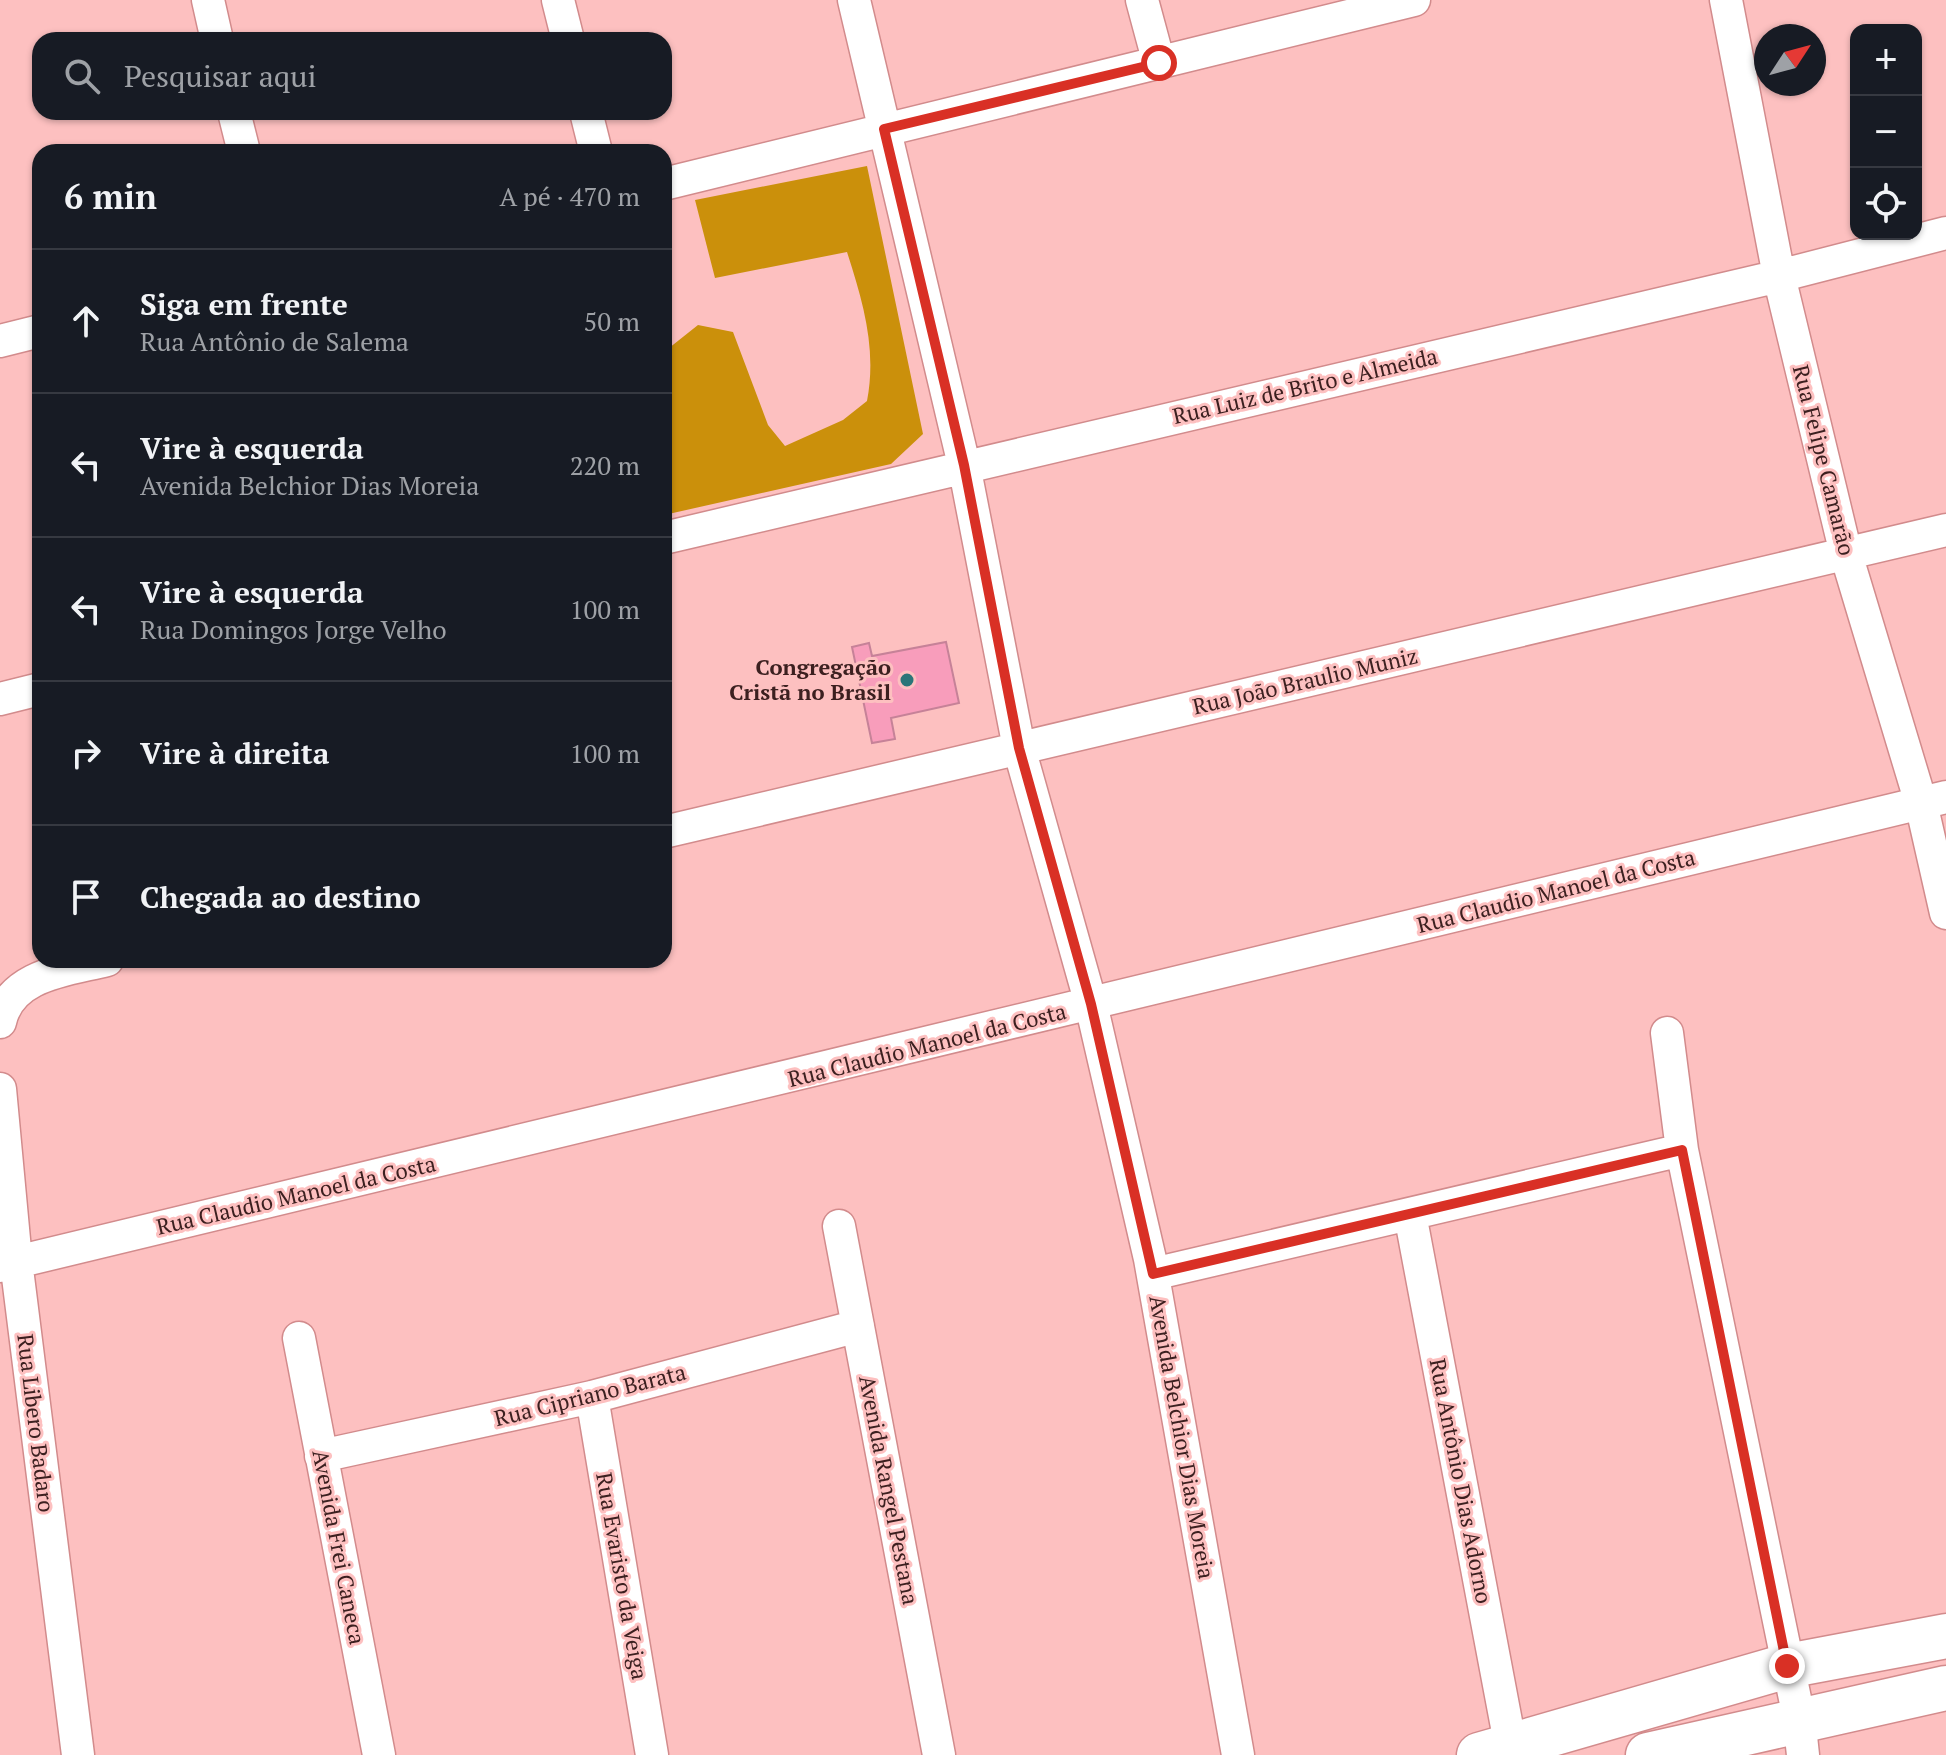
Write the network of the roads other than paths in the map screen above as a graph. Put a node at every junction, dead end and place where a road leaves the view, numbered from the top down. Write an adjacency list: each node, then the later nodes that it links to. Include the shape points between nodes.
1 (208, 0): 7 (street)
2 (558, 0): 8 (street)
3 (854, 0): 12 (street, Avenida Belchior Dias Moreia)
4 (1142, 0): 9 (street)
5 (1414, 0): 9 (street)
6 (1726, 0): 17 (street, Rua Felipe Camarão)
7 (215, 32)
8 (566, 32)
9 (1159, 63): 12 (street)
10 (236, 120): 13 (street)
11 (588, 120): 14 (street)
12 (884, 129): 15 (street); 20 (street, Avenida Belchior Dias Moreia)
13 (242, 144)
14 (594, 144)
15 (672, 182)
16 (1946, 233): 17 (street, Rua Luiz de Brito e Almeida)
17 (1779, 276): 20 (street, Rua Luiz de Brito e Almeida); 23 (street, Rua Felipe Camarão)
18 (32, 333): 19 (street)
19 (0, 341)
20 (964, 465): 22 (street, Rua Luiz de Brito e Almeida); 26 (street, Avenida Belchior Dias Moreia)
21 (1946, 530): 23 (street, Rua João Braulio Muniz)
22 (672, 536)
23 (1846, 554): 26 (street, Rua João Braulio Muniz); 27 (street, Rua Felipe Camarão)
24 (32, 691): 25 (street)
25 (0, 699)
26 (1019, 748): 28 (street, Rua João Braulio Muniz); 31 (street, Avenida Belchior Dias Moreia)
27 (1933, 800): 29 (street, Rua Felipe Camarão); 31 (street, Rua Claudio Manoel da Costa)
28 (672, 830)
29 (1946, 913)
30 (74, 968): 32 (street, via 15,991)
31 (1091, 1004): 38 (street, Rua Claudio Manoel da Costa); 39 (street, Avenida Belchior Dias Moreia)
32 (0, 1022)
33 (1667, 1033): 35 (street)
34 (0, 1089): 38 (street, Rua Libero Badaro)
35 (1682, 1150): 36 (street); 45 (street)
36 (1410, 1214): 39 (street); 48 (street, Rua Antônio Dias Adorno)
37 (839, 1226): 40 (street, Avenida Rangel Pestana)
38 (8, 1264): 49 (street, Rua Libero Badaro)
39 (1153, 1274): 53 (street, Avenida Belchior Dias Moreia)
40 (858, 1326): 42 (street, Rua Cipriano Barata); 52 (street, Avenida Rangel Pestana)
41 (299, 1338): 43 (street, Avenida Frei Caneca)
42 (592, 1397): 43 (street, Rua Cipriano Barata); 51 (street, Rua Evaristo da Veiga)
43 (321, 1456): 50 (street, Avenida Frei Caneca)
44 (1946, 1636): 45 (street)
45 (1787, 1666): 47 (street); 48 (street)
46 (1946, 1688): 47 (street)
47 (1801, 1737): 54 (street)
48 (1495, 1752)
49 (78, 1755)
50 (379, 1755)
51 (652, 1755)
52 (939, 1755)
53 (1238, 1755)
54 (1648, 1755)

